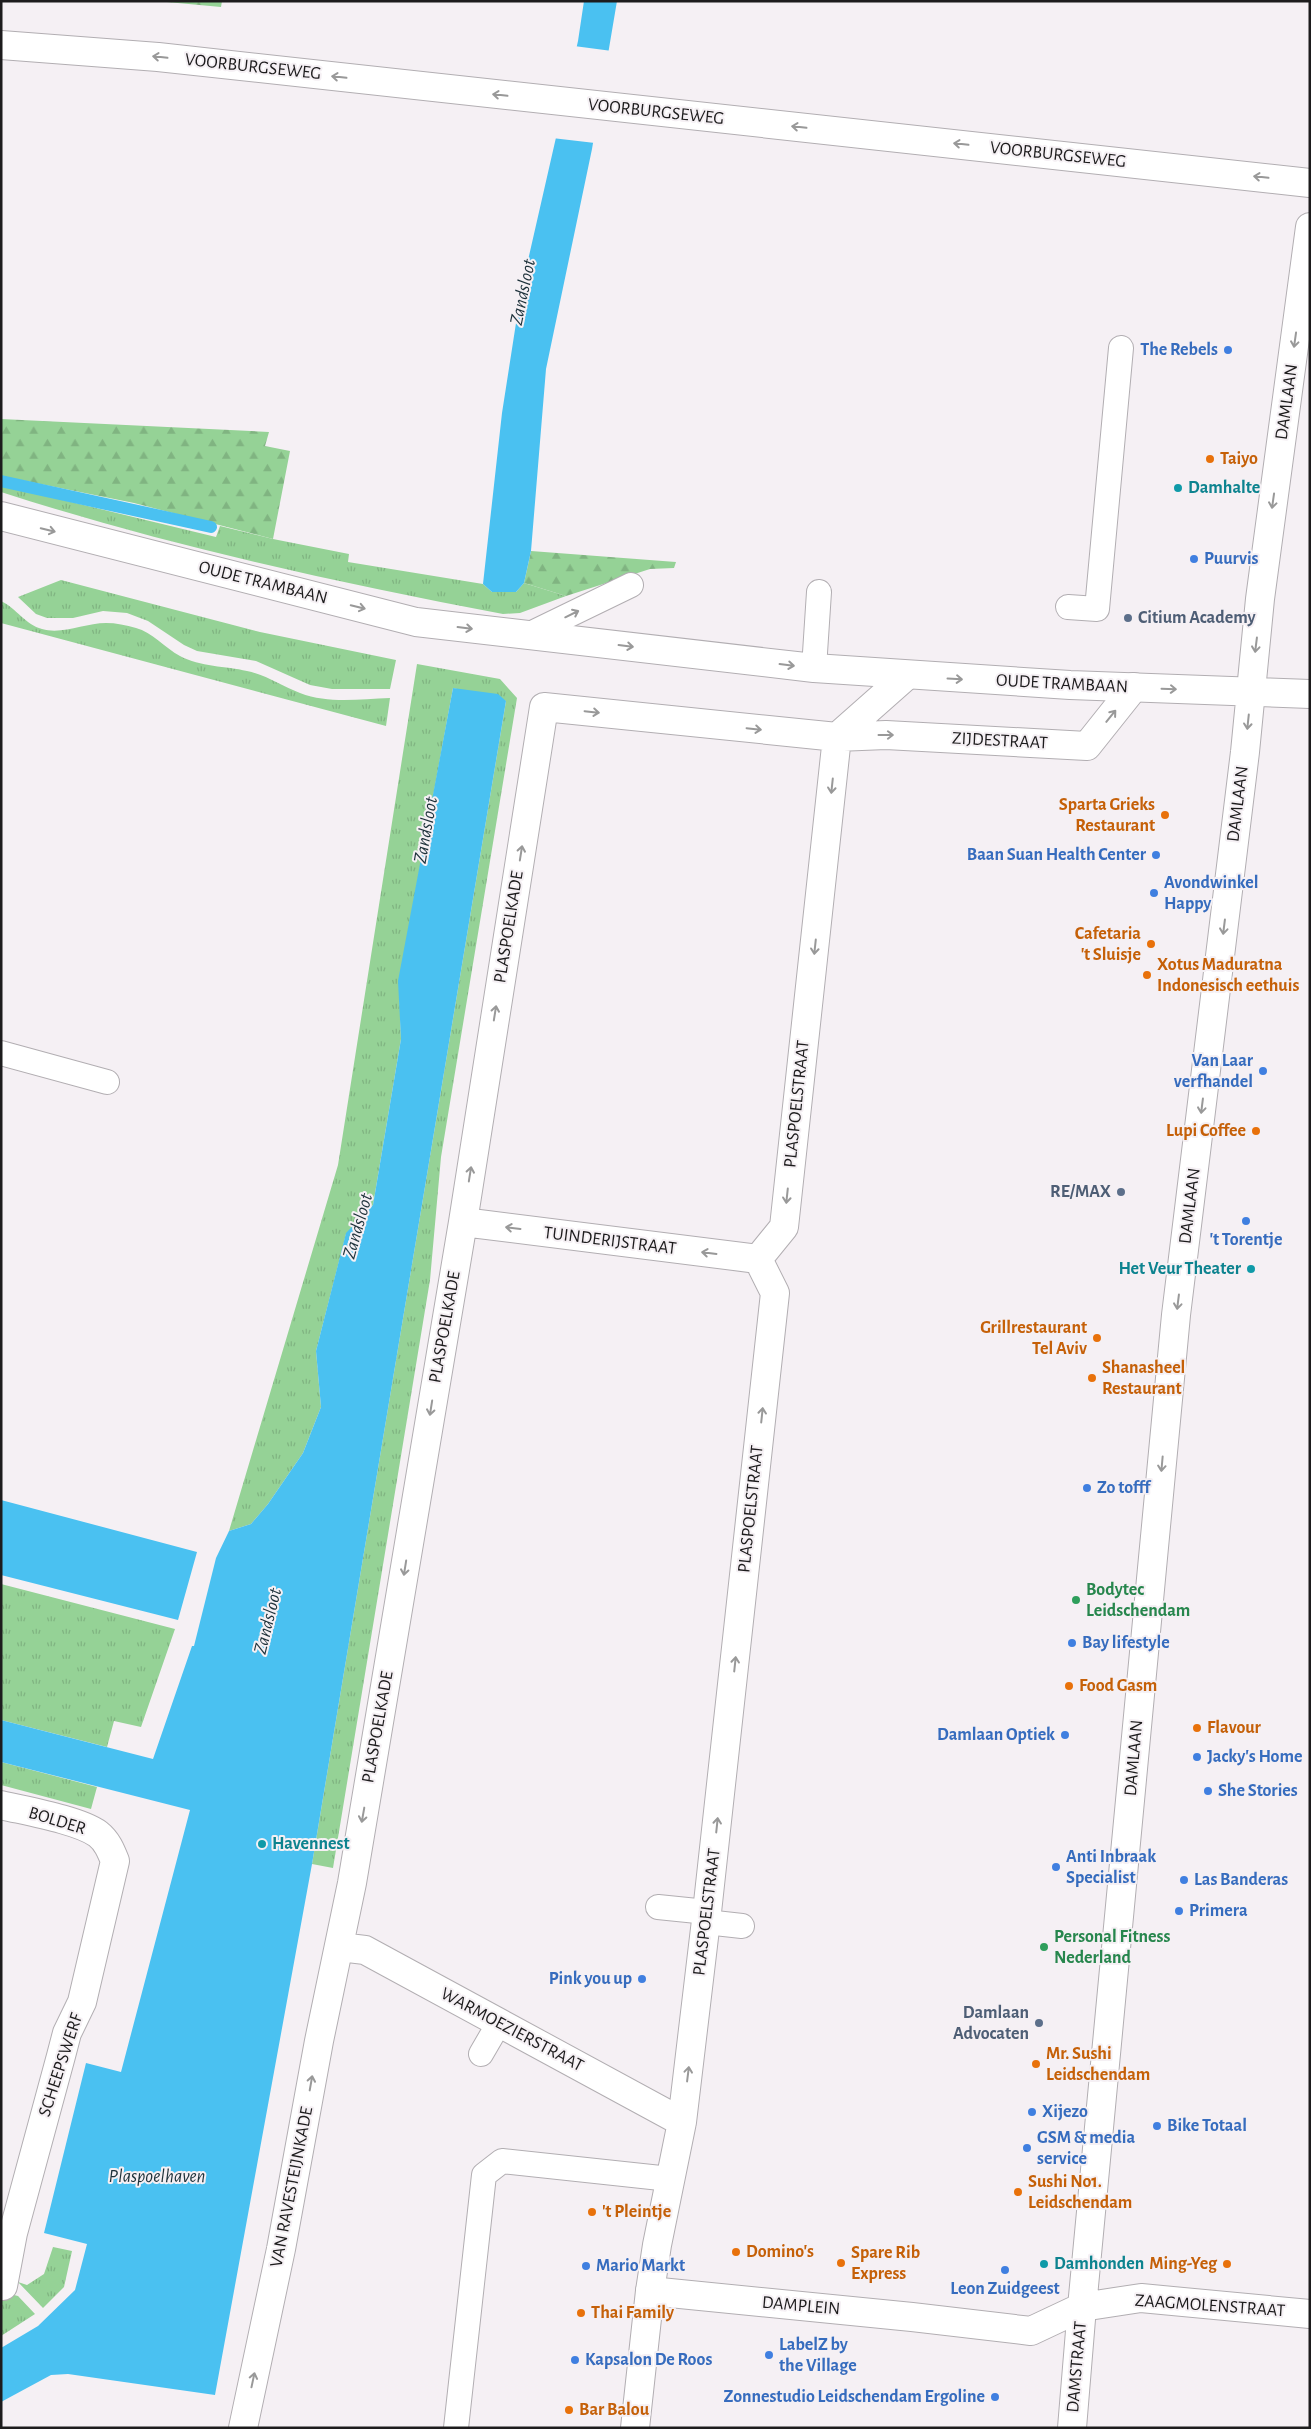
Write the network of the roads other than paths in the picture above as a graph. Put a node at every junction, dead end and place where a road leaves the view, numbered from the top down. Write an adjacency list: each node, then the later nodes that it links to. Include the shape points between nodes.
1 (1, 45): 2 (street, VOORBURGSEWEG, one-way to 1, via 158,56)
2 (1310, 183)
3 (1310, 227): 13 (street, DAMLAAN, one-way to 13, via 1260,599)
4 (1121, 348): 8 (lane, via 1098,608)
5 (1, 516): 9 (street, OUDE TRAMBAAN, one-way to 9, via 416,622)
6 (632, 585): 9 (lane, one-way to 6)
7 (819, 592): 10 (lane)
8 (1068, 607)
9 (528, 635): 10 (street, OUDE TRAMBAAN, one-way to 10)
10 (814, 668): 11 (street, OUDE TRAMBAAN)
11 (906, 676): 12 (street, OUDE TRAMBAAN, one-way to 12); 16 (street)
12 (1134, 687): 13 (street, OUDE TRAMBAAN, one-way to 13); 16 (street, ZIJDESTRAAT, one-way to 12, via 886,735 1087,746)
13 (1251, 691): 14 (street, OUDE TRAMBAAN); 33 (street, DAMLAAN, one-way to 33, via 1176,1315)
14 (1310, 694)
15 (544, 707): 16 (street, ZIJDESTRAAT, one-way to 16); 19 (street, PLASPOELKADE, one-way to 15)
16 (837, 737): 20 (street, PLASPOELSTRAAT, one-way to 20, via 784,1227)
17 (1, 1053): 18 (lane)
18 (107, 1082)
19 (463, 1222): 20 (street, TUINDERIJSTRAAT, one-way to 19); 26 (street, PLASPOELKADE, one-way to 26)
20 (758, 1259): 24 (street, PLASPOELSTRAAT, one-way to 20, via 775,1293)
21 (1, 1805): 22 (street, BOLDER, via 85,1827)
22 (108, 1845): 31 (street, SCHEEPSWERF, via 115,1860 110,1888 82,2002 67,2033 28,2177)
23 (658, 1907): 24 (lane)
24 (707, 1917): 25 (lane); 29 (street, PLASPOELSTRAAT, one-way to 24)
25 (742, 1926)
26 (340, 1947): 27 (street, WARMOEZIERSTRAAT, via 365,1950); 35 (street, VAN RAVESTEIJNKADE, one-way to 26)
27 (499, 2023): 28 (lane); 29 (street, WARMOEZIERSTRAAT)
28 (481, 2054)
29 (682, 2122): 30 (street, PLASPOELSTRAAT)
30 (670, 2179): 32 (street, PLASPOELSTRAAT); 36 (lane, via 502,2161 484,2175)
31 (3, 2286)
32 (650, 2291): 33 (street, DAMPLEIN, via 1031,2332); 37 (street)
33 (1082, 2307): 34 (street, ZAAGMOLENSTRAAT, via 1142,2298); 38 (street, DAMSTRAAT)
34 (1310, 2314)
35 (243, 2428)
36 (456, 2428)
37 (635, 2428)
38 (1072, 2428)

